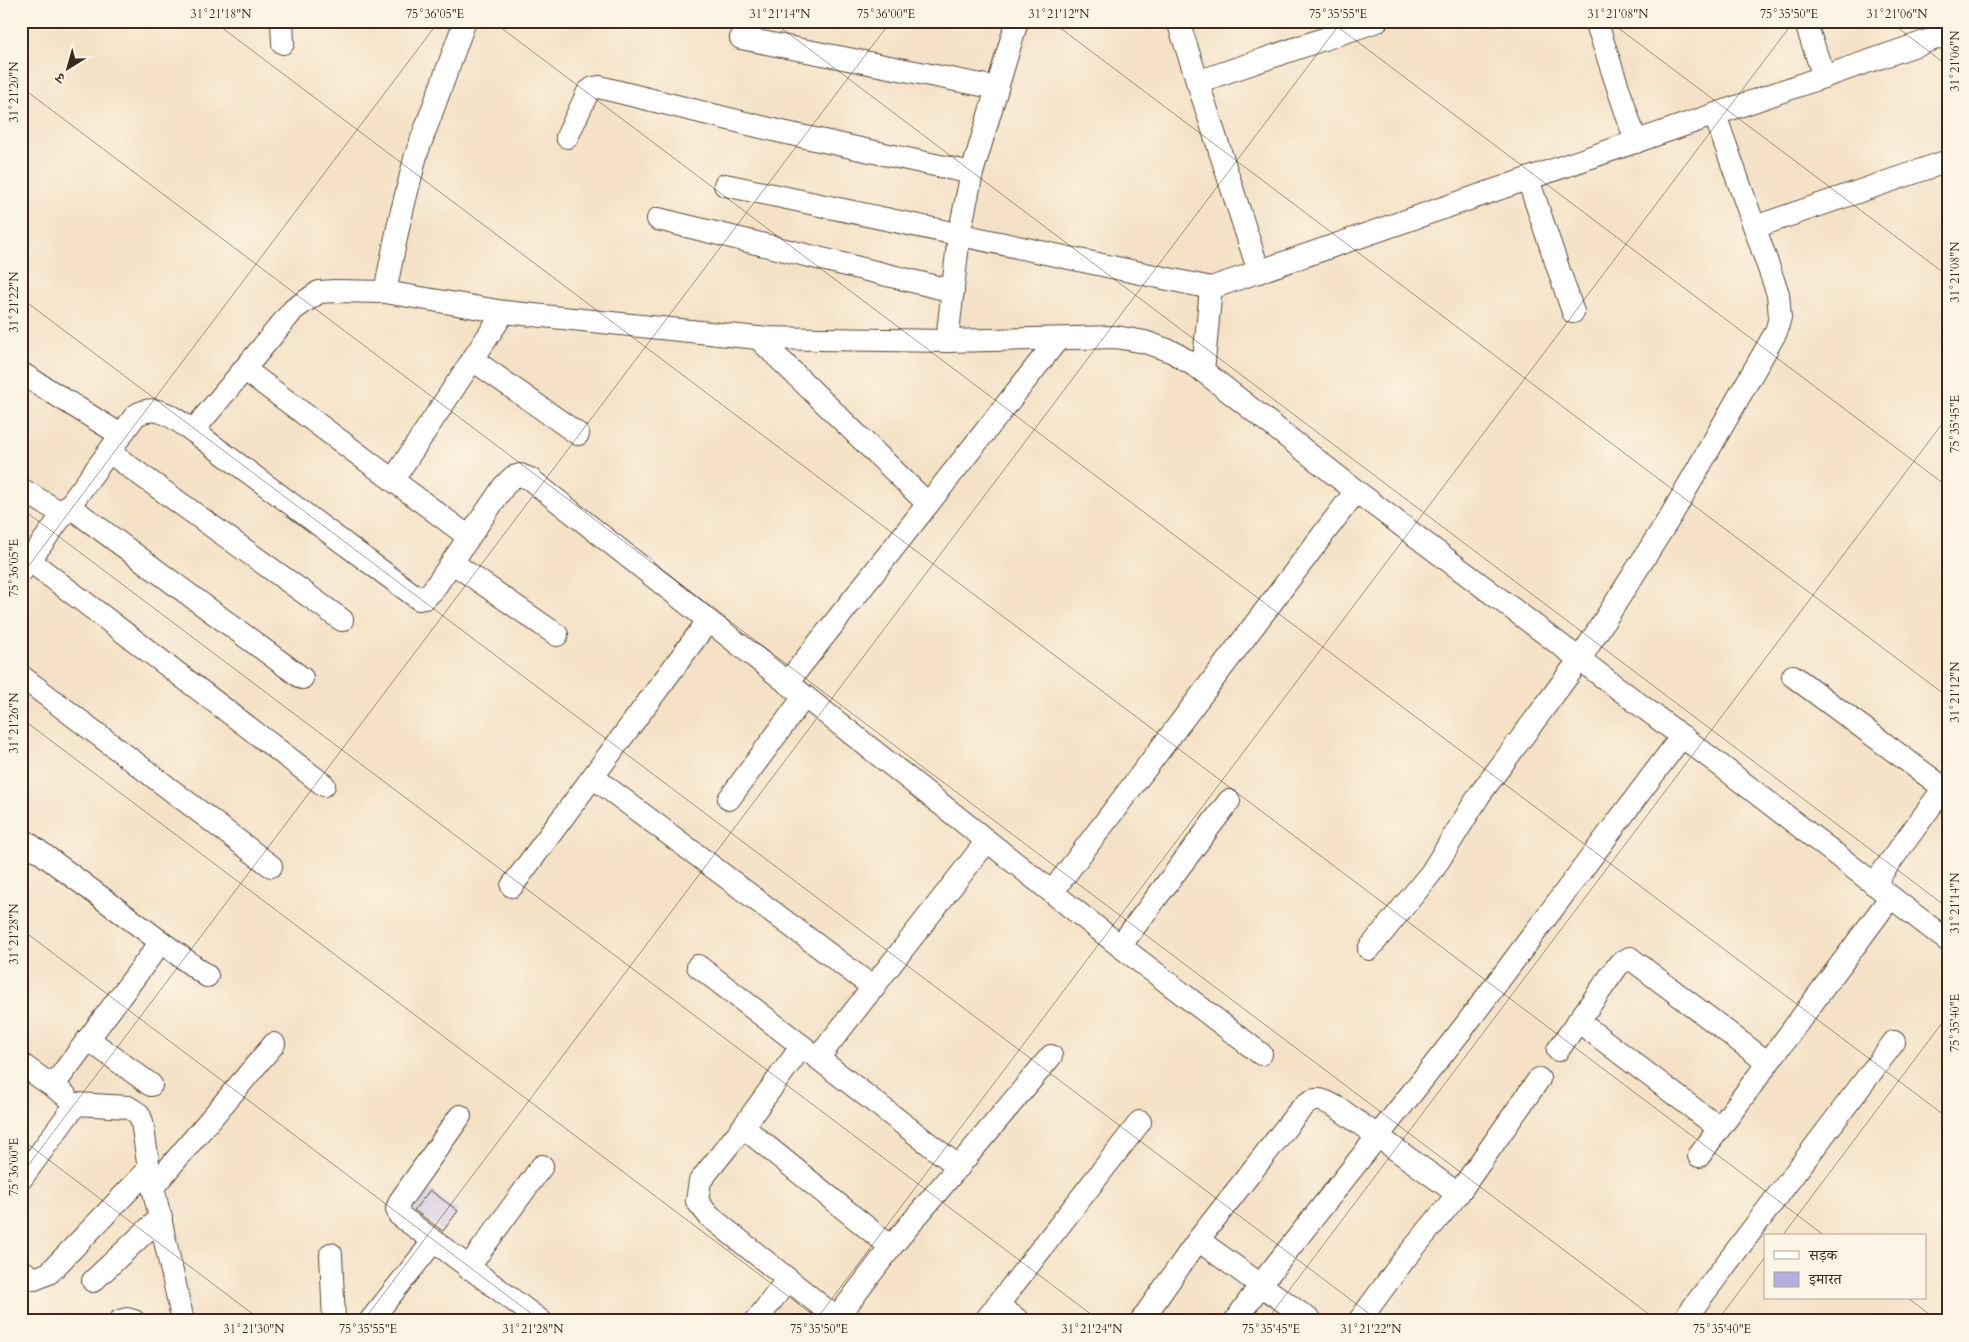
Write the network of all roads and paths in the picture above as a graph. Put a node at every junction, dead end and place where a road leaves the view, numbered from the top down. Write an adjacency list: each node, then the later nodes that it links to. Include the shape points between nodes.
1 (465, 21): 25 (street, via 416,155)
2 (1178, 21): 10 (street)
3 (1377, 21): 10 (street)
4 (1596, 21): 14 (street)
5 (1805, 21): 9 (street)
6 (1011, 23): 11 (street)
7 (1948, 34): 9 (street)
8 (741, 38): 11 (street)
9 (1824, 77): 12 (street)
10 (1198, 82): 22 (street)
11 (997, 88): 16 (street)
12 (1715, 115): 14 (street); 20 (street)
13 (567, 137): 16 (street, via 588,92 600,87 782,132)
14 (1636, 142): 17 (street)
15 (1948, 161): 20 (street)
16 (972, 173): 21 (street)
17 (1528, 179): 22 (street); 27 (street)
18 (725, 185): 21 (street)
19 (658, 219): 24 (street)
20 (1755, 227): 49 (street, via 1778,294 1780,317 1776,332 1672,514)
21 (959, 235): 23 (street); 24 (street)
22 (1260, 272): 23 (street)
23 (1211, 288): 33 (street)
24 (953, 291): 30 (street)
25 (385, 292): 26 (street); 32 (street, via 319,292 294,309)
26 (504, 312): 28 (street); 31 (street)
27 (1572, 312)
28 (758, 338): 30 (street); 41 (street)
29 (1058, 338): 30 (street); 33 (street, via 1116,337 1145,342 1173,352); 41 (street)
30 (947, 341)
31 (473, 360): 36 (street); 38 (street)
32 (244, 370): 35 (street); 38 (street)
33 (1203, 371): 40 (street)
34 (21, 372): 37 (street)
35 (193, 431): 37 (street, via 168,415 147,409 135,416); 44 (street, via 419,599 429,595)
36 (578, 434)
37 (115, 444): 42 (street); 46 (street)
38 (393, 480): 43 (street)
39 (21, 489): 42 (street)
40 (1356, 491): 49 (street); 66 (street)
41 (928, 504): 53 (street)
42 (66, 510): 45 (street); 52 (street)
43 (469, 537): 44 (street); 47 (street, via 504,486 520,475 536,483)
44 (453, 563): 48 (street)
45 (25, 566): 57 (street)
46 (342, 620)
47 (708, 621): 53 (street); 56 (street)
48 (557, 635)
49 (1580, 660): 55 (street); 70 (street, via 1480,794 1432,873)
50 (21, 676): 63 (street)
51 (1794, 676): 58 (street)
52 (302, 678)
53 (787, 683): 54 (street)
54 (804, 697): 59 (street); 62 (street)
55 (1682, 736): 65 (street); 92 (street)
56 (592, 777): 64 (street); 73 (street)
57 (324, 785)
58 (1946, 790): 65 (street)
59 (729, 798)
60 (1229, 801): 69 (street)
61 (21, 838): 68 (street)
62 (987, 841): 66 (street); 73 (street)
63 (271, 866)
64 (512, 886)
65 (1882, 891): 67 (street); 82 (street)
66 (1052, 892): 69 (street)
67 (1948, 941)
68 (161, 942): 72 (street); 75 (street)
69 (1120, 946): 80 (street)
70 (1369, 949)
71 (698, 966): 79 (street)
72 (207, 976)
73 (874, 988): 79 (street)
74 (1578, 1021): 78 (street); 82 (street, via 1619,964 1630,958); 91 (street)
75 (88, 1039): 85 (street); 86 (street)
76 (1894, 1042): 123 (street)
77 (274, 1044): 97 (street)
78 (1558, 1050)
79 (810, 1052): 90 (street); 95 (street)
80 (1261, 1054)
81 (1051, 1056): 95 (street)
82 (1768, 1062): 91 (street)
83 (21, 1064): 86 (street)
84 (1540, 1079): 98 (street)
85 (151, 1085)
86 (53, 1086): 87 (street)
87 (76, 1104): 96 (street); 97 (street, via 135,1110 142,1122)
88 (460, 1116): 101 (street, via 397,1209 406,1222)
89 (1140, 1122): 109 (street)
90 (743, 1127): 102 (street); 106 (street, via 700,1180 697,1202 709,1216)
91 (1719, 1128): 93 (street)
92 (1377, 1138): 98 (street); 100 (street, via 1330,1104 1314,1099 1305,1104); 108 (street)
93 (1698, 1156)
94 (542, 1166): 104 (street)
95 (959, 1167): 102 (street)
96 (21, 1178)
97 (151, 1178): 99 (street); 105 (street, via 49,1273 35,1279)
98 (1458, 1194): 122 (street)
99 (161, 1217): 107 (street); 113 (street)
100 (1198, 1240): 108 (street); 119 (street)
101 (433, 1242): 104 (street); 115 (street)
102 (891, 1247): 110 (street)
103 (332, 1254): 114 (street)
104 (468, 1268): 116 (street)
105 (21, 1270)
106 (788, 1279): 110 (street); 117 (street)
107 (93, 1282)
108 (1261, 1284): 120 (street); 121 (street)
109 (991, 1313): 118 (street)
110 (838, 1319)
111 (120, 1321): 112 (street)
112 (134, 1321)
113 (183, 1321)
114 (334, 1321)
115 (370, 1321)
116 (541, 1321)
117 (756, 1321)
118 (1019, 1321)
119 (1140, 1321)
120 (1236, 1321)
121 (1311, 1321)
122 (1359, 1321)
123 (1684, 1321)

